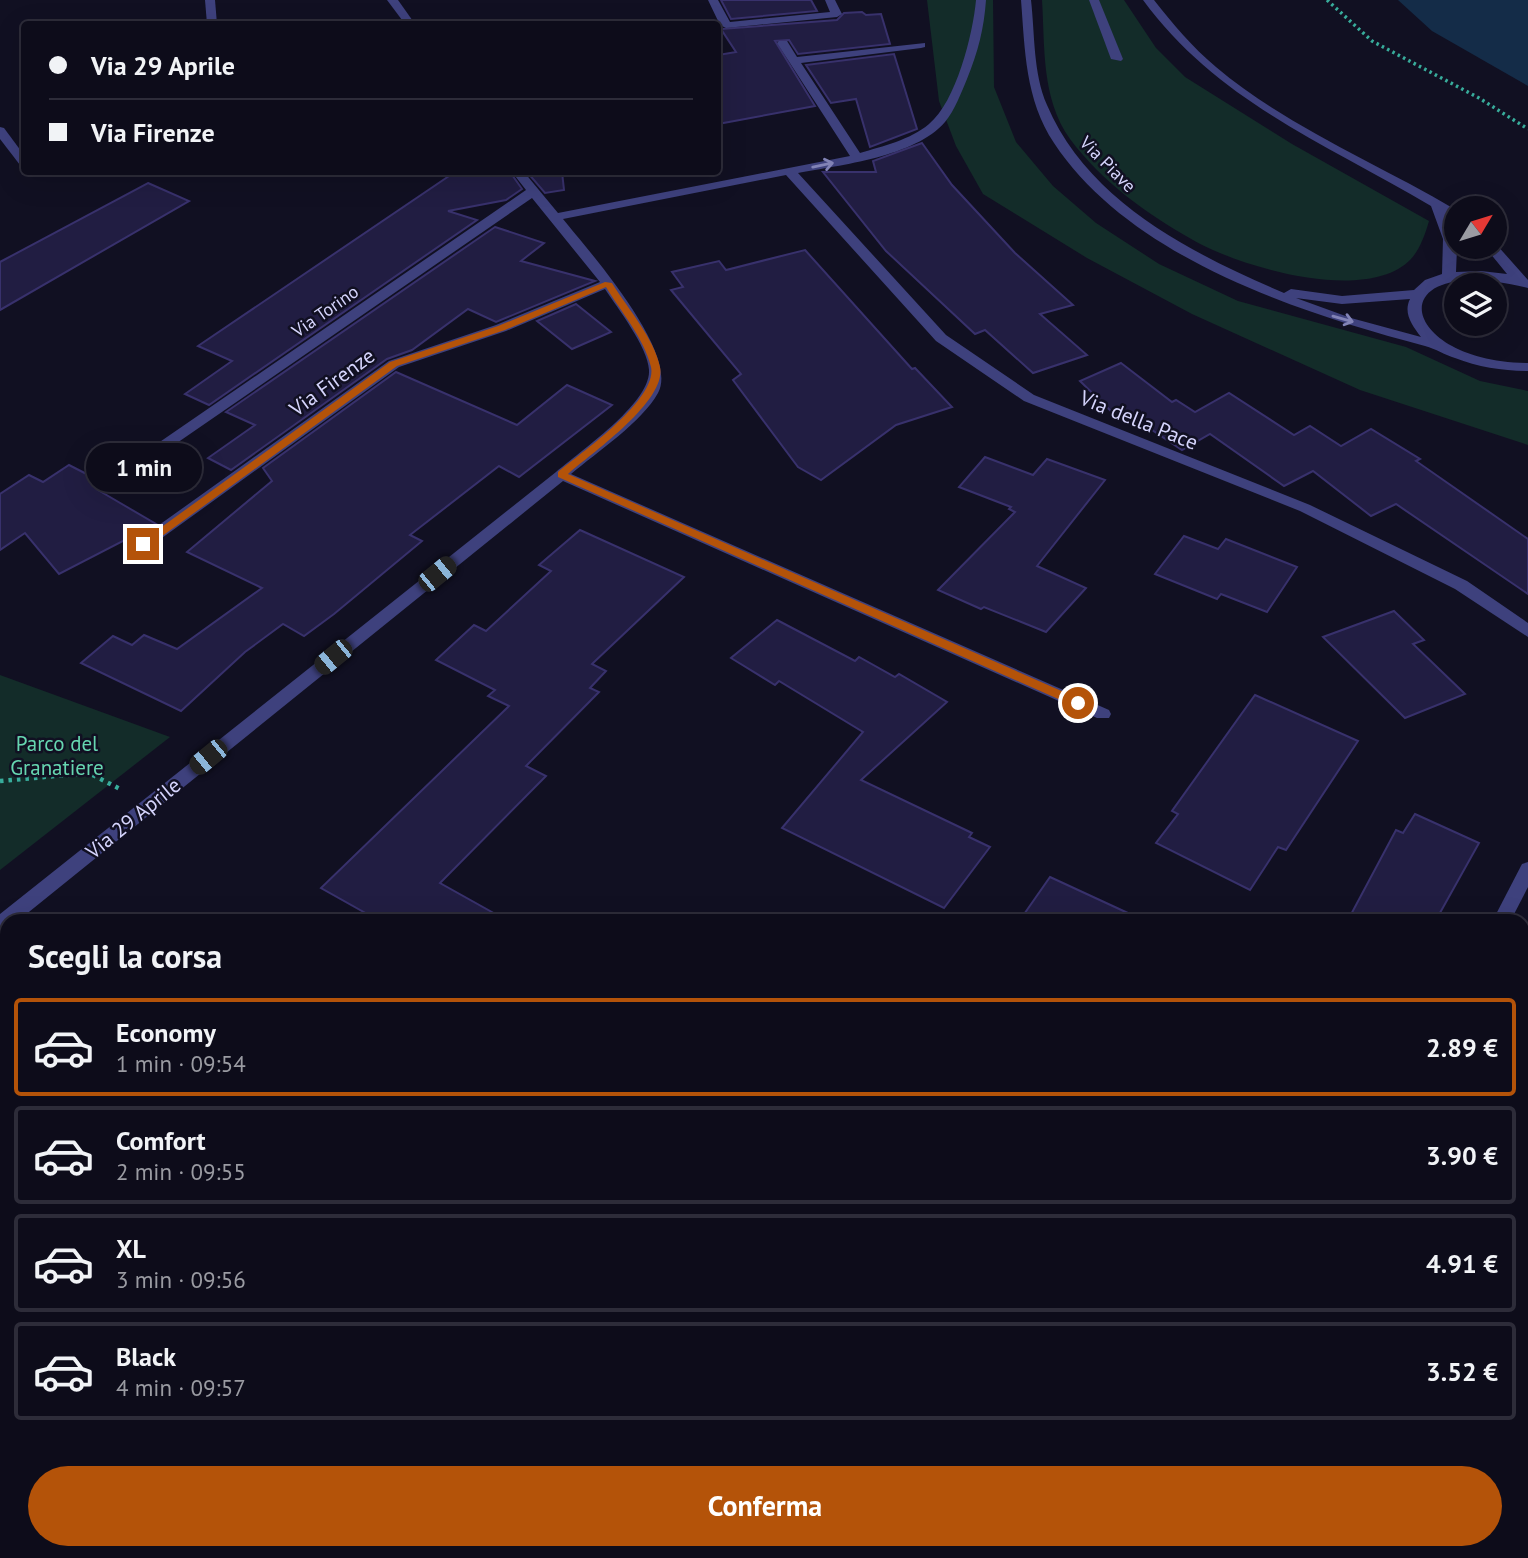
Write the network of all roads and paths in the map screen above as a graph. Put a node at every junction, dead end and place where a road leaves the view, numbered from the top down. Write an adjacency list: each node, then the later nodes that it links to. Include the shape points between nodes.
1 (210, 0): 10 (street)
2 (392, 0): 11 (street)
3 (713, 0): 4 (street, via 726,25 736,26 837,13)
4 (830, 0)
5 (981, 0): 19 (street, via 978,33 941,119 892,147)
6 (1026, 0): 31 (street, Via Piave, via 1040,105 1052,131 1076,163 1114,201 1161,235 1210,267)
7 (1094, 0): 14 (street)
8 (1148, 0): 23 (street, via 1200,60 1234,89)
9 (1327, 0): 16 (path, via 1372,41)
10 (212, 21)
11 (408, 21)
12 (783, 43): 15 (street)
13 (921, 45): 15 (street)
14 (1117, 59)
15 (797, 60): 19 (street)
16 (1528, 129)
17 (0, 131): 18 (street)
18 (21, 158)
19 (857, 158): 20 (street, one-way to 19)
20 (790, 172): 25 (street); 38 (street, Via della Pace, via 942,338 1029,398 1305,508 1461,585)
21 (519, 175): 22 (street, Via 29 Aprile)
22 (532, 192): 25 (street, Via 29 Aprile); 35 (street, Via Torino)
23 (1436, 203): 24 (street); 27 (street, via 1448,227)
24 (1444, 208)
25 (554, 217): 29 (street, Via 29 Aprile)
26 (1502, 259): 30 (street)
27 (1449, 273)
28 (1444, 279): 32 (street)
29 (608, 283): 36 (street, Via 29 Aprile, via 649,349 656,370 652,391); 37 (street, Via Firenze, via 502,328 394,364)
30 (1523, 283)
31 (1257, 286): 32 (street, Via Piave, via 1342,300); 33 (street, Via Piave, one-way to 33, via 1317,311)
32 (1418, 294): 33 (street, via 1413,307 1418,325)
33 (1443, 347): 34 (street, via 1471,360)
34 (1527, 368)
35 (140, 462)
36 (561, 475): 39 (street); 41 (street, Via 29 Aprile)
37 (143, 544)
38 (1528, 631)
39 (1102, 714)
40 (0, 780): 41 (path, via 89,773)
41 (146, 807): 43 (street, Via 29 Aprile)
42 (1528, 869): 44 (street)
43 (14, 914)
44 (1505, 914)

